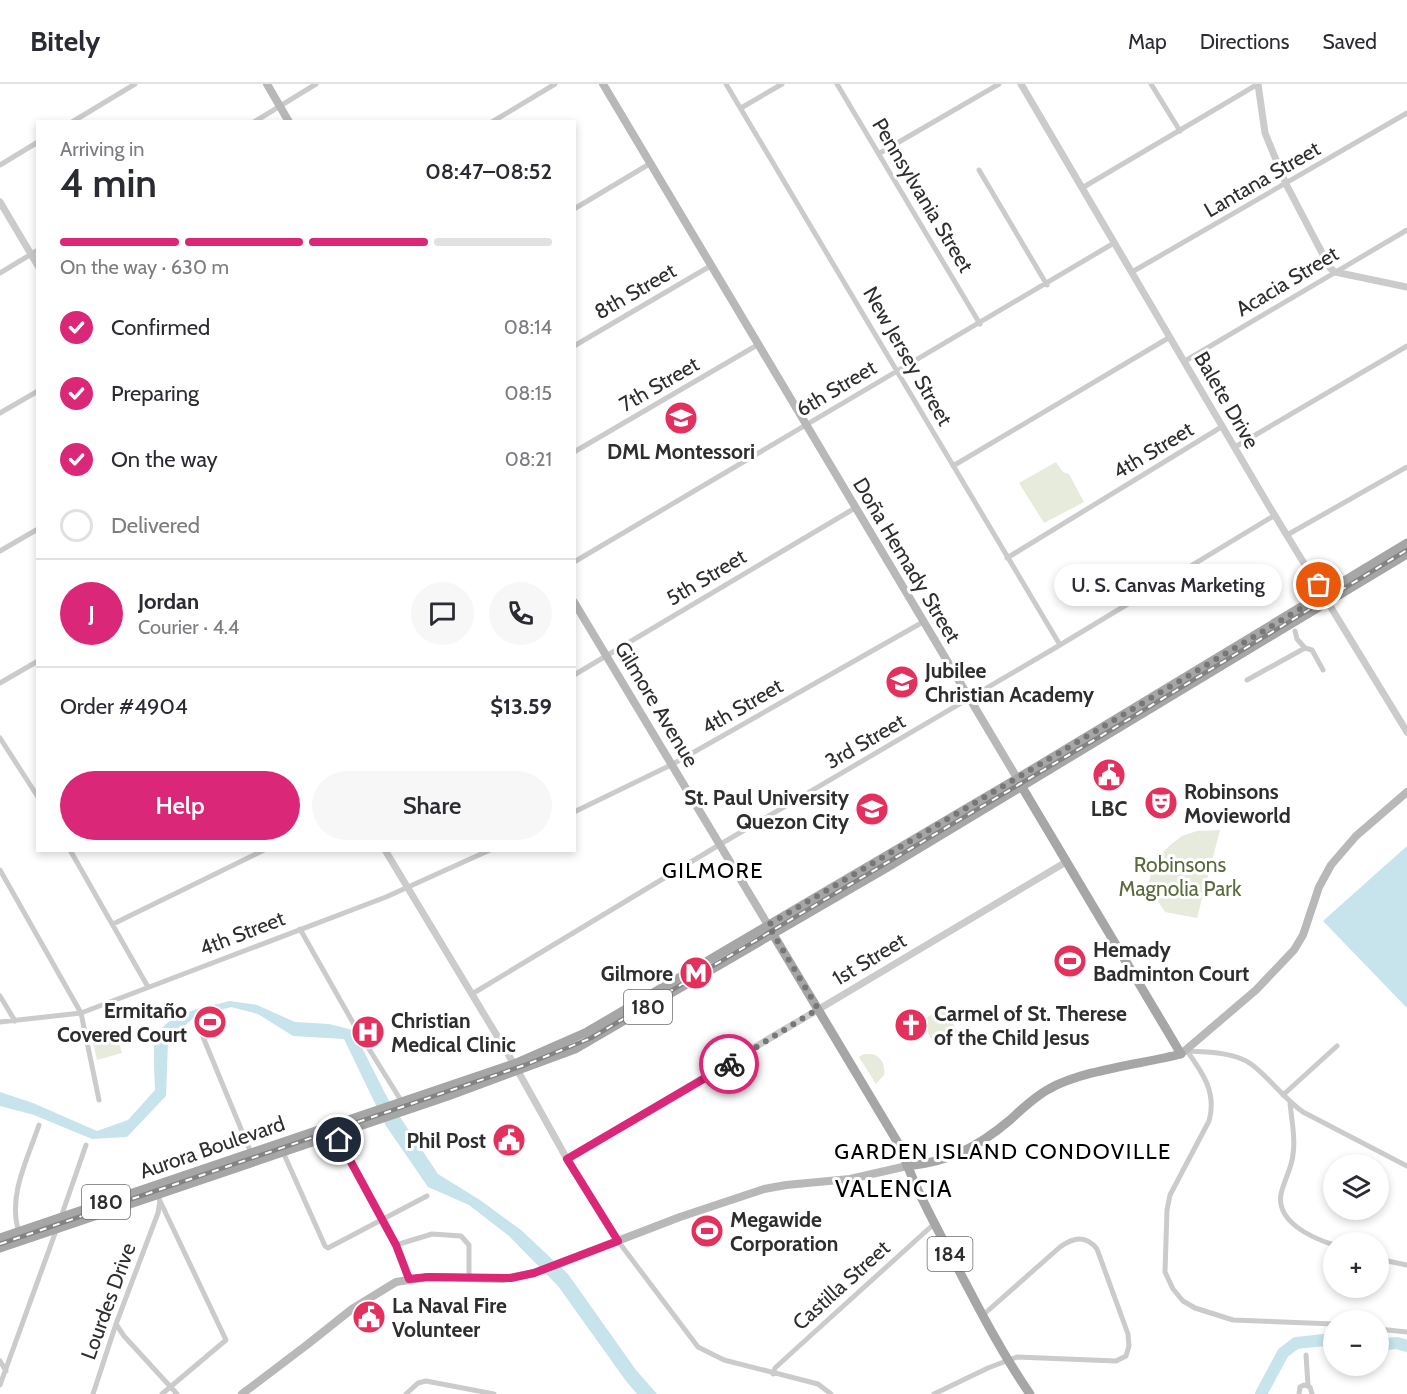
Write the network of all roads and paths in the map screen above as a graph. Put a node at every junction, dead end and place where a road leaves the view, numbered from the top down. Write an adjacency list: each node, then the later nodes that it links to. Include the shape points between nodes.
1 (135, 84): 16 (street)
2 (267, 84): 13 (main road)
3 (316, 84): 13 (street)
4 (555, 84): 19 (street)
5 (603, 84): 23 (main road, Doña Hemady Street)
6 (726, 84): 14 (street, New Jersey Street)
7 (782, 84): 14 (street)
8 (837, 84): 22 (street, Pennsylvania Street)
9 (999, 84): 22 (street)
10 (1021, 84): 27 (street, Balete Drive)
11 (1151, 84): 20 (street)
12 (1258, 84): 20 (street); 26 (street, via 1265,133)
13 (280, 105): 17 (street); 18 (main road)
14 (741, 108): 45 (street, New Jersey Street)
15 (1407, 113): 26 (street, Lantana Street)
16 (75, 120)
17 (257, 120)
18 (288, 120)
19 (495, 120)
20 (1180, 131): 27 (street)
21 (36, 143): 24 (street)
22 (880, 153): 39 (street, Pennsylvania Street)
23 (651, 163): 29 (street); 33 (main road, Doña Hemady Street)
24 (0, 165)
25 (979, 170): 37 (street)
26 (1286, 184): 34 (street, Lantana Street); 35 (street)
27 (1082, 188): 31 (street, Balete Drive)
28 (0, 202): 32 (street)
29 (576, 208)
30 (1407, 230): 35 (street, Acacia Street)
31 (1114, 243): 34 (street, Balete Drive); 37 (street, 6th Street)
32 (34, 253): 36 (street)
33 (712, 266): 41 (main road, Doña Hemady Street); 42 (street, 8th Street)
34 (1132, 272): 40 (street, Balete Drive)
35 (1335, 272): 38 (street); 44 (street, Acacia Street)
36 (0, 273)
37 (1047, 285): 39 (street, 6th Street)
38 (1407, 287)
39 (980, 324): 45 (street, 6th Street)
40 (1170, 337): 44 (street, Balete Drive); 52 (street)
41 (759, 344): 48 (main road, Doña Hemady Street); 51 (street, 7th Street)
42 (576, 345)
43 (1407, 346): 50 (street)
44 (1185, 361): 49 (street, Balete Drive)
45 (898, 371): 48 (street, 6th Street); 52 (street, New Jersey Street)
46 (36, 392): 47 (street)
47 (0, 413)
48 (806, 425): 54 (main road, Doña Hemady Street); 62 (street, 6th Street)
49 (1223, 426): 50 (street, Balete Drive); 61 (street, 4th Street)
50 (1235, 447): 55 (street, Balete Drive)
51 (576, 451)
52 (953, 466): 61 (street, New Jersey Street)
53 (1407, 467): 57 (street)
54 (855, 508): 65 (main road, Doña Hemady Street); 69 (street, 5th Street)
55 (1275, 515): 57 (street, Balete Drive); 67 (street, 3rd Street)
56 (36, 530): 59 (street)
57 (1287, 535): 63 (street, Balete Drive)
58 (1407, 543): 63 (main road, Aurora Boulevard / 180)
59 (0, 551)
60 (1407, 554): 63 (main road, Aurora Boulevard / 180)
61 (1007, 558): 67 (street, New Jersey Street)
62 (576, 561)
63 (1326, 598): 66 (main road, Aurora Boulevard / 180); 76 (street, Balete Drive); 79 (main road, Aurora Boulevard / 180)
64 (576, 605): 69 (main road, Gilmore Avenue)
65 (923, 622): 75 (main road, Doña Hemady Street); 78 (street, 4th Street)
66 (1292, 628): 68 (street); 79 (main road, Aurora Boulevard / 180)
67 (1060, 645): 75 (street, 3rd Street)
68 (1305, 648): 71 (street, via 1312,650); 73 (street)
69 (607, 656): 72 (street, 5th Street); 78 (main road, Gilmore Avenue)
70 (36, 662): 74 (street)
71 (1323, 670)
72 (576, 674)
73 (1247, 680)
74 (0, 683)
75 (969, 699): 79 (main road, Doña Hemady Street); 83 (street, 3rd Street)
76 (1407, 732)
77 (0, 738): 81 (street)
78 (673, 764): 82 (street, 4th Street); 83 (main road, Gilmore Avenue)
79 (1020, 782): 88 (main road, Doña Hemady Street); 92 (main road, Aurora Boulevard / 180); 94 (main road, Aurora Boulevard / 180)
80 (1407, 792): 104 (main road, via 1356,836 1331,866 1294,950 1256,990)
81 (36, 794)
82 (576, 811)
83 (719, 845): 92 (main road, Gilmore Avenue); 96 (street, 3rd Street)
84 (71, 852): 91 (street)
85 (260, 852): 91 (street)
86 (386, 852): 90 (street)
87 (486, 852): 90 (street, 4th Street)
88 (1066, 862): 98 (street, 1st Street); 104 (main road, Doña Hemady Street)
89 (0, 870): 99 (street)
90 (408, 888): 93 (street, 4th Street); 96 (street)
91 (113, 924): 95 (street)
92 (768, 925): 94 (main road, Gilmore Avenue / 184); 105 (main road, Aurora Boulevard / 180, via 587,1032)
93 (300, 929): 95 (street, 4th Street); 109 (street)
94 (773, 934): 98 (main road, Gilmore Avenue / 184); 105 (main road, Aurora Boulevard / 180, via 584,1045)
95 (148, 987): 99 (street, 4th Street)
96 (472, 994): 105 (street)
97 (0, 996): 100 (street)
98 (818, 1009): 115 (street, 1st Street); 116 (main road, Gilmore Avenue / 184, via 901,1148)
99 (81, 1013): 100 (street, 4th Street); 107 (street)
100 (15, 1021): 101 (street, 4th Street)
101 (0, 1022)
102 (202, 1037): 114 (street)
103 (1337, 1046): 106 (street)
104 (1184, 1052): 106 (street, via 1220,1054 1249,1063); 116 (main road, via 1068,1080 1032,1101 979,1144 945,1159); 139 (street, via 1209,1086 1213,1109 1170,1195 1165,1272 1173,1289 1195,1308 1233,1320)
105 (516, 1068): 109 (main road, Aurora Boulevard / 180); 115 (street)
106 (1283, 1095): 108 (street)
107 (99, 1100)
108 (1290, 1102): 117 (street); 129 (street, via 1294,1150 1281,1204 1296,1226)
109 (399, 1106): 111 (main road, Aurora Boulevard / 180)
110 (39, 1125): 127 (street, via 16,1197 14,1214)
111 (334, 1129): 113 (main road, Aurora Boulevard / 180); 114 (main road, Aurora Boulevard / 180); 124 (street)
112 (86, 1145): 122 (street)
113 (283, 1152): 118 (main road, Aurora Boulevard / 180); 124 (street, via 325,1246 328,1248)
114 (251, 1153): 118 (main road, Aurora Boulevard / 180)
115 (567, 1159): 130 (street)
116 (907, 1166): 125 (main road, 184); 130 (main road, via 850,1179 764,1189)
117 (1407, 1166)
118 (215, 1170): 119 (main road, Aurora Boulevard / 180)
119 (157, 1194): 121 (street, Lourdes Drive); 122 (main road, Aurora Boulevard / 180); 123 (street); 126 (main road, Aurora Boulevard / 180)
120 (428, 1196): 124 (street)
121 (158, 1213): 123 (street); 138 (street, Lourdes Drive)
122 (61, 1216): 126 (street); 127 (main road, Aurora Boulevard / 180)
123 (170, 1220): 149 (street, via 226,1340)
124 (381, 1221): 131 (street)
125 (935, 1223): 137 (main road, 184); 146 (street, Castilla Street)
126 (57, 1228): 132 (main road, Aurora Boulevard / 180); 145 (street)
127 (19, 1232): 128 (main road, Aurora Boulevard / 180)
128 (0, 1238)
129 (1323, 1240)
130 (618, 1241): 136 (main road, via 534,1273); 146 (street, via 698,1347 724,1360)
131 (396, 1245): 135 (street); 136 (street, via 432,1234 462,1236 469,1245)
132 (0, 1248)
133 (1389, 1261): 134 (street)
134 (1407, 1265)
135 (409, 1279): 136 (main road); 153 (main road, via 366,1299)
136 (469, 1279)
137 (983, 1315): 143 (main road, 184); 143 (street, via 1068,1241 1083,1238 1097,1249 1128,1334 1130,1346 1126,1356 1116,1361 1017,1357)
138 (116, 1324): 149 (street); 150 (street, Lourdes Drive)
139 (1323, 1324)
140 (1389, 1330): 141 (street)
141 (1407, 1332)
142 (1306, 1355): 148 (street)
143 (1007, 1360): 157 (street); 158 (main road, 184)
144 (0, 1361): 145 (street)
145 (6, 1371): 147 (street)
146 (773, 1374): 156 (street, via 818,1384)
147 (0, 1385)
148 (1308, 1385): 159 (street, via 1300,1387); 160 (street)
149 (170, 1388): 151 (street); 152 (street)
150 (93, 1394)
151 (162, 1394)
152 (177, 1394)
153 (242, 1394)
154 (406, 1394): 155 (street, via 426,1381)
155 (494, 1394)
156 (831, 1394)
157 (934, 1394)
158 (1030, 1394)
159 (1299, 1394)
160 (1312, 1394)

